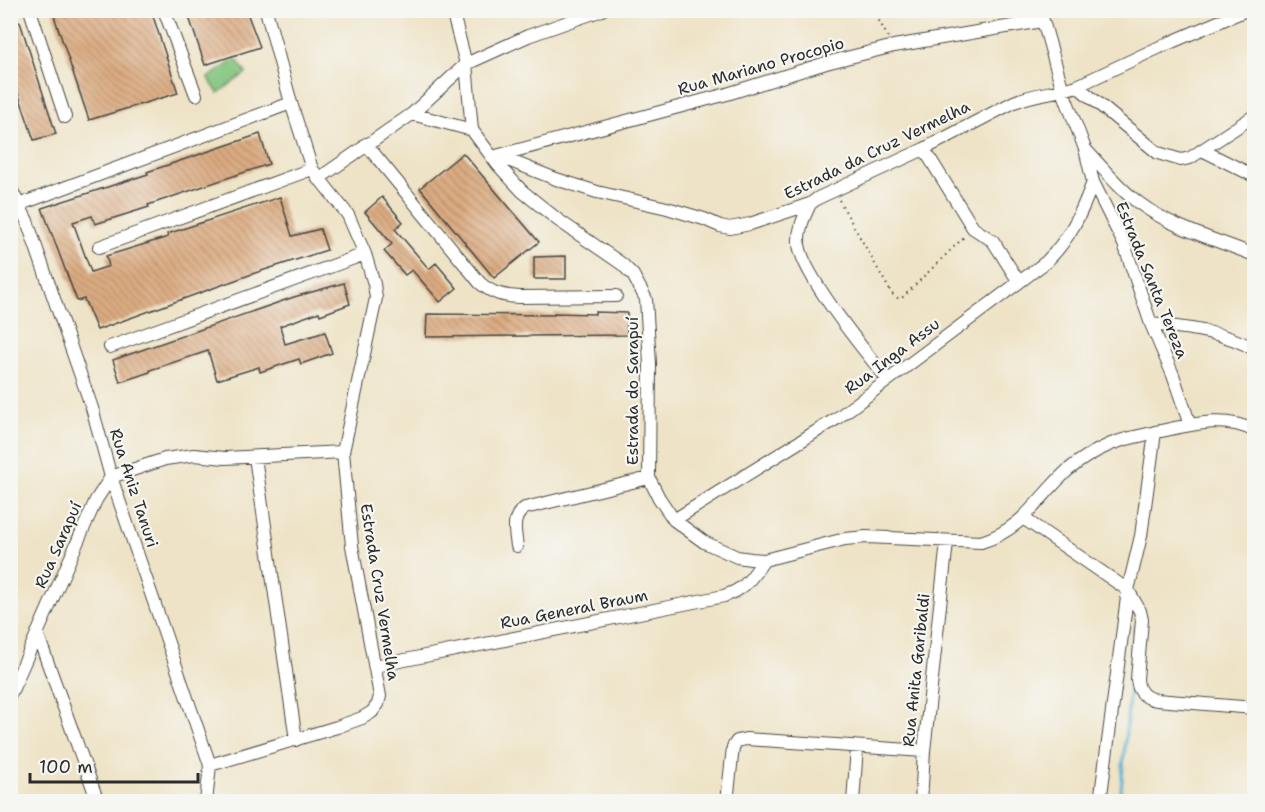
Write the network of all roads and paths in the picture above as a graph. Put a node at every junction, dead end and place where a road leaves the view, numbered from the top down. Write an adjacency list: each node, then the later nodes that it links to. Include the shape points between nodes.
1 (30, 10): 17 (street)
2 (164, 10): 13 (street)
3 (266, 10): 14 (street)
4 (452, 10): 10 (street)
5 (602, 10): 10 (street, via 528,36)
6 (873, 10): 9 (path)
7 (1246, 10): 11 (street)
8 (1041, 16): 9 (street, Rua Mariano Procopio); 12 (street, Estrada Santa Tereza)
9 (894, 46): 23 (street, Rua Mariano Procopio)
10 (466, 64): 15 (street); 18 (street)
11 (1077, 86): 12 (street); 22 (street, via 1158,153 1181,160)
12 (1063, 91): 20 (street, Estrada da Cruz Vermelha, via 1021,99); 21 (street, Estrada Santa Tereza)
13 (195, 95)
14 (291, 103): 24 (street); 29 (street)
15 (411, 114): 18 (street); 19 (street)
16 (1254, 116): 22 (street)
17 (65, 117)
18 (472, 130): 23 (street, Estrada do Sarapuí)
19 (366, 144): 24 (street); 36 (street, via 489,290 520,297)
20 (924, 149): 28 (street, Estrada da Cruz Vermelha); 31 (street)
21 (1085, 149): 26 (street, Estrada Santa Tereza); 34 (street, via 1127,194 1150,211 1179,227)
22 (1202, 150): 25 (street)
23 (495, 156): 30 (street, Estrada da Cruz Vermelha, via 597,192 730,228); 47 (street, Estrada do Sarapuí, via 522,191 622,264 641,288 649,317)
24 (315, 174): 32 (street); 33 (street, Estrada Cruz Vermelha, via 348,215)
25 (1254, 176)
26 (1093, 182): 35 (street, Rua Inga Assu, via 1082,211 1056,253); 37 (street, Estrada Santa Tereza, via 1124,244)
27 (10, 187): 29 (street, Rua Aniz Tanuri)
28 (834, 190): 30 (street, Estrada da Cruz Vermelha); 31 (path, via 892,294 899,298)
29 (21, 204): 46 (street, Rua Aniz Tanuri, via 92,408)
30 (810, 204): 40 (street, via 801,223 803,256 857,342)
31 (974, 228): 35 (street, via 993,241)
32 (99, 247)
33 (365, 254): 38 (street); 44 (street, Estrada Cruz Vermelha, via 376,298)
34 (1254, 255)
35 (1019, 282): 40 (street, Rua Inga Assu)
36 (616, 296)
37 (1151, 324): 39 (street, via 1218,334); 41 (street, Estrada Santa Tereza)
38 (110, 347)
39 (1254, 349)
40 (888, 380): 49 (street, Rua Inga Assu, via 836,419)
41 (1190, 425): 42 (street, Estrada do Sarapuí, via 1222,423); 43 (street, Estrada do Sarapuí)
42 (1254, 431)
43 (1155, 432): 48 (street, Estrada do Sarapuí, via 1111,444 1089,456 1069,470); 53 (street, via 1141,536)
44 (343, 452): 45 (street); 55 (street, Estrada Cruz Vermelha, via 352,546)
45 (255, 457): 46 (street, via 194,455 165,459); 58 (street)
46 (111, 477): 54 (street, Rua Sarapuí, via 96,500); 61 (street, Rua Aniz Tanuri)
47 (649, 478): 49 (street, Estrada do Sarapuí); 51 (street, via 525,508 514,521)
48 (1023, 518): 50 (street, Estrada do Sarapuí, via 999,537 981,542); 53 (street)
49 (674, 520): 52 (street, Estrada do Sarapuí, via 704,542 737,557)
50 (947, 542): 52 (street, Estrada do Sarapuí, via 845,539); 60 (street, Rua Anita Garibaldi)
51 (517, 546)
52 (764, 560): 55 (street, Rua General Braum, via 738,591 724,596)
53 (1128, 590): 57 (street, via 1142,620 1137,679 1145,696); 67 (street)
54 (37, 633): 56 (street, Rua Sarapuí); 62 (street)
55 (375, 666): 58 (street, Estrada Cruz Vermelha, via 380,696 372,712)
56 (10, 695)
57 (1254, 708)
58 (296, 740): 61 (street, Estrada Cruz Vermelha)
59 (857, 747): 60 (street); 64 (street, via 737,741); 65 (street)
60 (924, 751): 66 (street, Rua Anita Garibaldi)
61 (210, 765): 63 (street, Rua Aniz Tanuri)
62 (98, 801)
63 (206, 801)
64 (727, 801)
65 (853, 801)
66 (921, 801)
67 (1100, 801)

